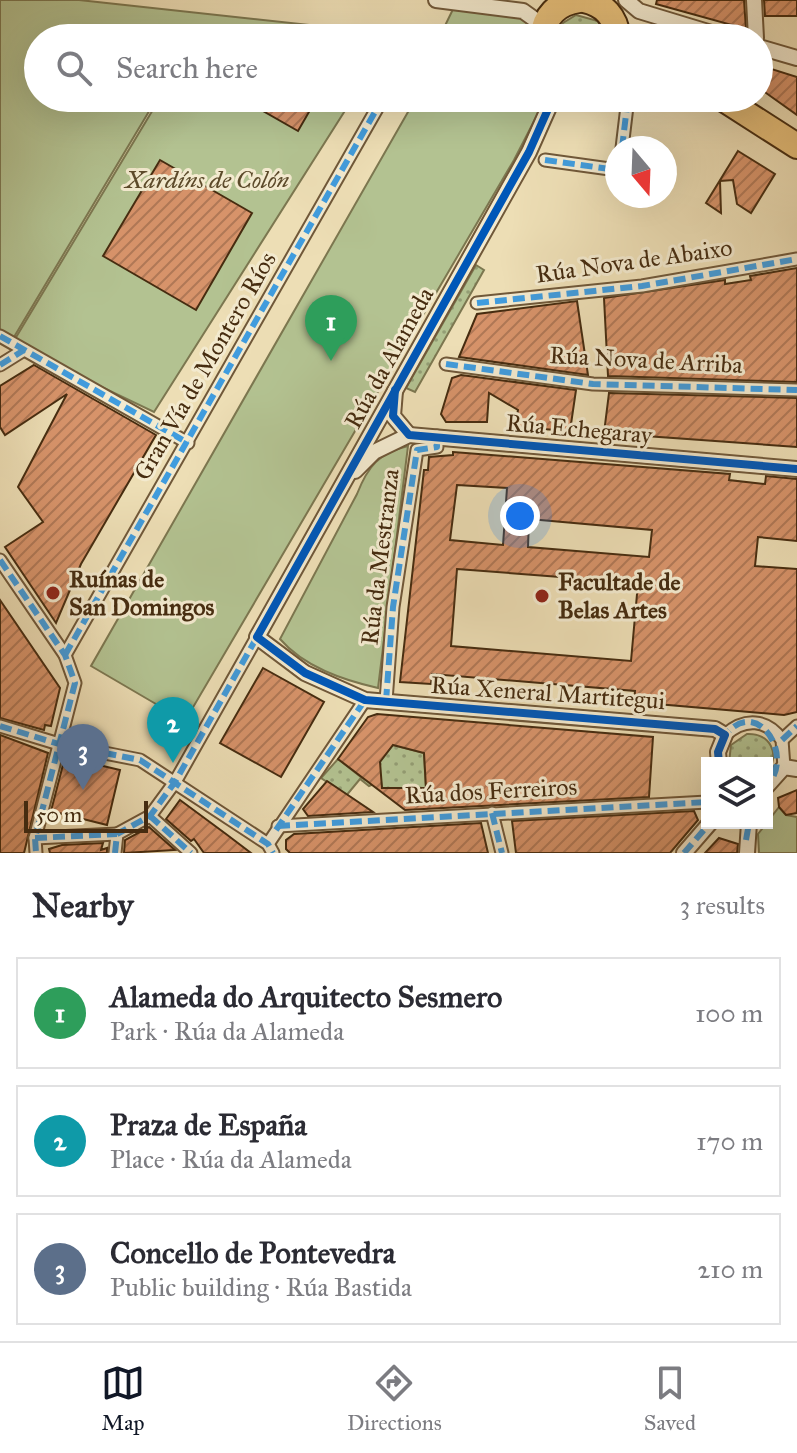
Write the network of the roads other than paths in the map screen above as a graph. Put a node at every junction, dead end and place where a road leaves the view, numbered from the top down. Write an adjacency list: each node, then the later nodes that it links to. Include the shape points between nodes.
1 (436, 0): 3 (street, via 523,11)
2 (754, 0): 6 (street)
3 (577, 9): 4 (main road); 5 (street, via 639,11)
4 (611, 24)
5 (682, 24)
6 (755, 24)
7 (773, 51): 8 (street)
8 (797, 58)
9 (375, 112): 27 (street, Gran Vía de Montero Ríos)
10 (547, 112): 23 (street, Rúa da Alameda)
11 (626, 112): 13 (street)
12 (744, 112): 14 (main road)
13 (623, 136)
14 (797, 146)
15 (545, 160): 16 (street)
16 (605, 168)
17 (797, 259): 18 (street, Rúa Nova de Abaixo, via 642,286)
18 (477, 303)
19 (0, 336): 20 (street)
20 (24, 350): 22 (street); 27 (street)
21 (446, 364): 24 (street, Rúa Nova de Arriba, via 593,384)
22 (0, 365)
23 (395, 390): 25 (street, via 393,416); 29 (street, Rúa da Alameda)
24 (797, 390)
25 (409, 435): 26 (street, Rúa Echegaray); 29 (street, Rúa Echegaray, via 374,452)
26 (437, 436): 28 (street, Rúa Echegaray); 34 (street, Rúa da Mestranza, via 437,447 417,450 393,607)
27 (188, 443): 32 (street, Gran Vía de Montero Ríos)
28 (797, 469)
29 (345, 483): 31 (street, Rúa da Alameda)
30 (0, 560): 32 (street)
31 (257, 637): 33 (street, via 305,673); 42 (street, Rúa da Alameda)
32 (65, 655): 39 (street, via 75,683)
33 (365, 700): 34 (street, Rúa Xeneral Martitegui); 47 (street)
34 (386, 701): 37 (street, Rúa Xeneral Martitegui, via 702,726)
35 (0, 726): 39 (street)
36 (797, 726): 38 (street)
37 (725, 735): 38 (street, via 755,722); 40 (street)
38 (782, 740): 41 (street)
39 (59, 744): 42 (street, via 140,760); 51 (street)
40 (718, 757)
41 (791, 768): 43 (street)
42 (175, 782): 46 (street, Rúa da Alameda); 52 (street)
43 (773, 782)
44 (701, 802): 45 (street, Rúa dos Ferreiros)
45 (492, 813): 47 (street, Rúa dos Ferreiros); 56 (street)
46 (150, 816): 50 (street); 53 (street)
47 (278, 826): 52 (street)
48 (705, 829): 57 (street)
49 (749, 829): 58 (street)
50 (117, 834): 51 (street); 55 (street)
51 (35, 838): 54 (street)
52 (270, 848)
53 (185, 851)
54 (36, 853)
55 (115, 853)
56 (502, 853)
57 (684, 853)
58 (747, 853)

